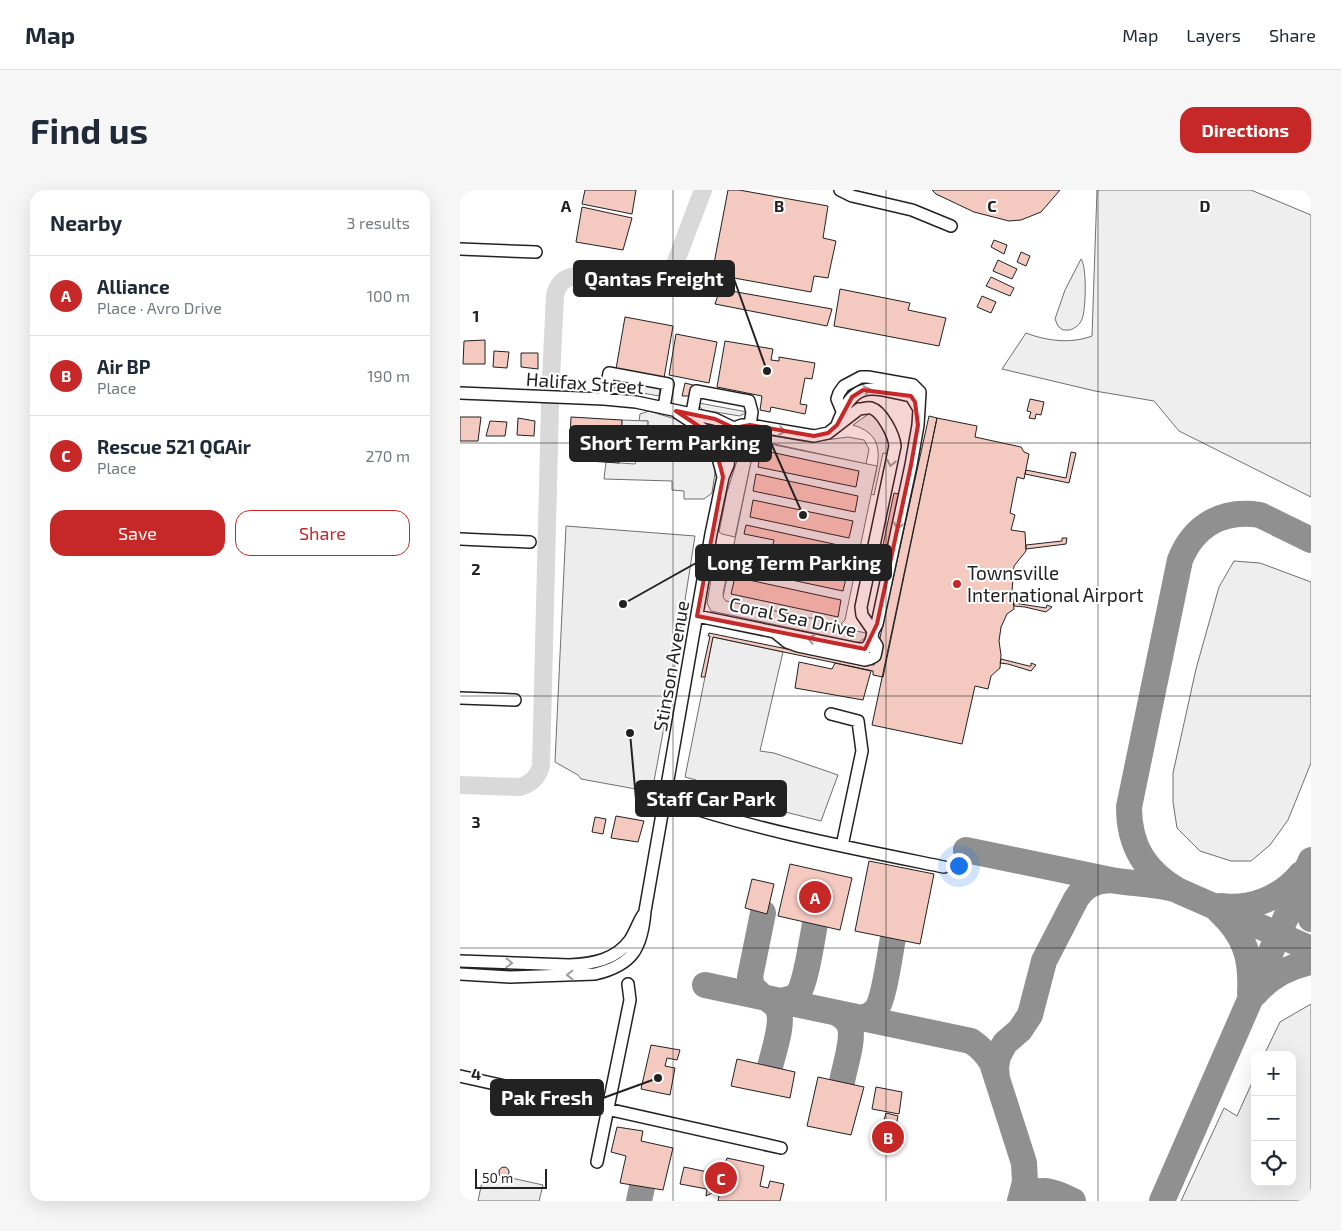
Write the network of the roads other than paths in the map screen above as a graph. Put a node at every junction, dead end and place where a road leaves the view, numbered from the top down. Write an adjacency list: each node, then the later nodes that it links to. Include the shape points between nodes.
1 (840, 190): 2 (street, via 852,196 912,210)
2 (951, 226)
3 (460, 249): 4 (street)
4 (536, 252)
5 (460, 393): 6 (street, Halifax Street)
6 (604, 398): 7 (street, Halifax Street); 7 (street, via 609,373 668,384)
7 (664, 407): 8 (street, Halifax Street)
8 (676, 411): 9 (street, Halifax Street); 13 (street, via 706,431 715,446)
9 (692, 413): 10 (street, via 696,391 748,401 752,412); 12 (street, Halifax Street, via 715,418)
10 (750, 425): 11 (street, Coral Sea Drive, one-way to 11, via 814,436 828,433); 12 (street, Coral Sea Drive)
11 (837, 425): 17 (street, Coral Sea Drive, one-way to 17, via 859,409 871,408 877,411 891,431 895,446 861,607); 17 (street, one-way to 17, via 852,396 863,390 874,388 911,396 919,409 911,465)
12 (734, 428): 13 (street, Stinson Avenue, via 728,465)
13 (722, 477): 16 (street, Stinson Avenue)
14 (460, 539): 15 (street)
15 (530, 542)
16 (698, 616): 17 (street, Coral Sea Drive, one-way to 16, via 865,649 858,649); 21 (street, Stinson Avenue)
17 (872, 635)
18 (460, 698): 19 (street)
19 (515, 700)
20 (831, 714): 22 (street, via 858,720 862,751)
21 (665, 799): 22 (street, via 710,814); 24 (street, Stinson Avenue)
22 (842, 846): 23 (street)
23 (944, 867)
24 (644, 911): 25 (street, one-way to 24, via 569,965 601,961 623,948); 26 (street, one-way to 26, via 643,931 635,951 607,971 510,977)
25 (460, 961)
26 (460, 974)
27 (628, 984): 29 (street, via 630,1000)
28 (460, 1076): 29 (street)
29 (609, 1108): 30 (street); 31 (street)
30 (782, 1148)
31 (597, 1162)

